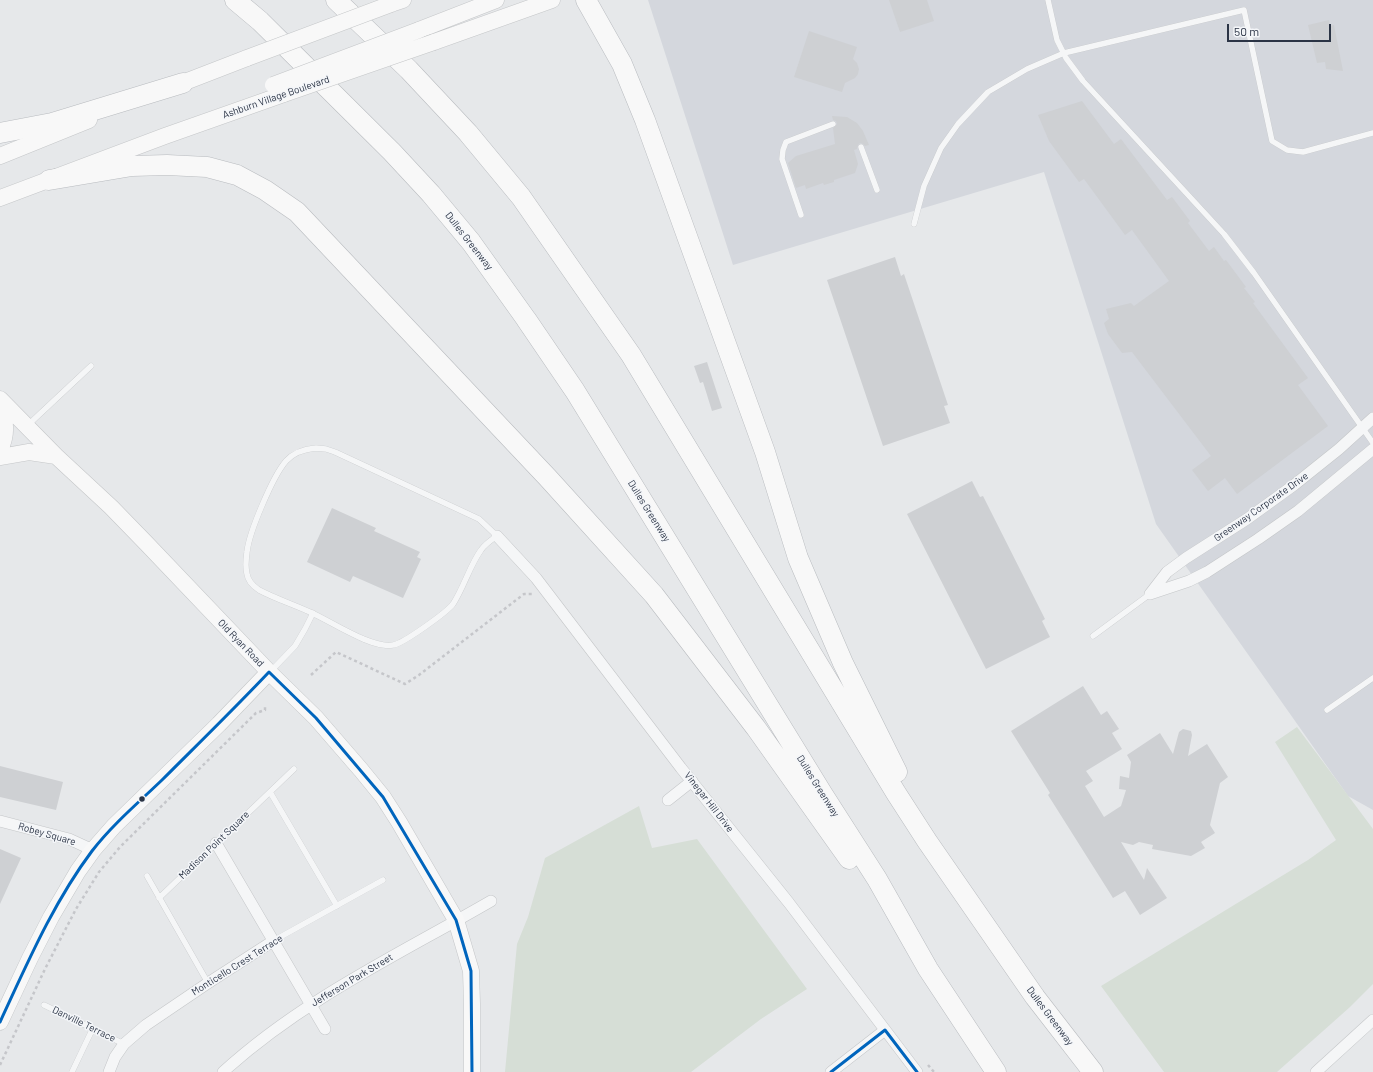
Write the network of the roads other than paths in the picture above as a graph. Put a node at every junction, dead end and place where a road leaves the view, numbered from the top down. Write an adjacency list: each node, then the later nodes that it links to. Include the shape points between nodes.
1 (227, 0): 9 (highway)
2 (235, 0): 9 (highway, Dulles Greenway)
3 (336, 0): 46 (highway, Dulles Greenway, via 409,70 468,133 520,197 631,355)
4 (496, 0): 12 (street, bridge)
5 (552, 0): 12 (street, Ashburn Village Boulevard, bridge, via 434,42)
6 (586, 0): 46 (highway, via 622,64 645,120 765,452 798,558 843,663 909,796)
7 (1048, 0): 10 (lane, via 1057,40)
8 (397, 2): 11 (street, bridge)
9 (260, 21): 56 (highway, Dulles Greenway, via 353,112 431,194 471,242 526,319 575,391 877,879)
10 (1064, 53): 15 (lane, via 1244,10 1272,141 1287,150 1303,152); 22 (lane, via 1027,69 988,92 958,124 931,168); 28 (lane, via 1083,81 1224,234)
11 (183, 83): 14 (highway, via 52,123); 17 (street)
12 (278, 90): 18 (street, Ashburn Village Boulevard)
13 (833, 124): 21 (lane, via 786,142 783,150 782,159)
14 (0, 133)
15 (1373, 133)
16 (861, 147): 19 (lane)
17 (0, 156)
18 (49, 180): 20 (street, Ashburn Village Boulevard); 56 (highway, via 132,166 207,167 237,175 297,212 548,478 654,595 756,728)
19 (877, 190)
20 (0, 198)
21 (801, 215)
22 (914, 224)
23 (91, 366): 27 (lane)
24 (0, 399): 27 (street, Old Ryan Road)
25 (0, 408): 30 (street, via 6,421 4,442)
26 (1373, 418): 28 (street, Greenway Corporate Drive)
27 (26, 426): 32 (street, Old Ryan Road)
28 (1362, 428): 29 (lane); 35 (street, Greenway Corporate Drive, via 1294,485 1167,572)
29 (1373, 443)
30 (0, 450)
31 (1373, 450): 35 (street, Greenway Corporate Drive, via 1298,511 1207,572)
32 (56, 456): 33 (street, via 29,452); 38 (street, Old Ryan Road, via 121,517)
33 (0, 457)
34 (497, 536): 36 (lane, via 480,551 451,606 407,639 394,645 380,645 366,640); 36 (lane, via 479,519 335,452 316,448 298,452 286,462 273,483 251,534 246,552 246,567 248,579 254,587); 42 (street, Vinegar Hill Drive, via 536,578)
35 (1150, 594): 37 (lane, Greenway Corporate Drive)
36 (312, 613): 38 (lane, via 295,646)
37 (1093, 636)
38 (269, 672): 48 (street, Old Ryan Road); 54 (street, via 316,718 382,797)
39 (1373, 678): 40 (lane)
40 (1327, 710)
41 (294, 769): 43 (lane, Madison Point Square)
42 (692, 781): 44 (street); 64 (street, Vinegar Hill Drive)
43 (270, 792): 47 (lane, Madison Point Square); 53 (lane)
44 (668, 800)
45 (0, 821): 48 (street, Robey Square, via 69,839)
46 (927, 841): 73 (highway, Dulles Greenway, via 1035,997)
47 (216, 843): 51 (lane, Madison Point Square); 55 (street)
48 (93, 850): 61 (street, Old Ryan Road, via 51,917)
49 (147, 876): 51 (lane)
50 (383, 880): 53 (lane, Monticello Crest Terrace)
51 (159, 898): 57 (lane)
52 (491, 901): 54 (street, Jefferson Park Street)
53 (337, 906): 55 (lane, Monticello Crest Terrace)
54 (456, 920): 59 (street, Jefferson Park Street, via 346,981); 69 (street, via 471,971)
55 (274, 941): 57 (street, Monticello Crest Terrace); 59 (street)
56 (928, 969): 72 (highway, Dulles Greenway)
57 (208, 983): 65 (street, Monticello Crest Terrace, via 146,1025)
58 (44, 1005): 62 (lane, Danville Terrace)
59 (311, 1005): 63 (street); 68 (street, Jefferson Park Street, via 286,1021)
60 (1373, 1020): 74 (street)
61 (0, 1022)
62 (93, 1028): 65 (lane, Danville Terrace); 66 (lane)
63 (325, 1029)
64 (885, 1030): 70 (street); 71 (street, Vinegar Hill Drive)
65 (124, 1044): 67 (street, Monticello Crest Terrace)
66 (72, 1072)
67 (109, 1072)
68 (223, 1072)
69 (472, 1072)
70 (831, 1072)
71 (917, 1072)
72 (996, 1072)
73 (1093, 1072)
74 (1316, 1072)

